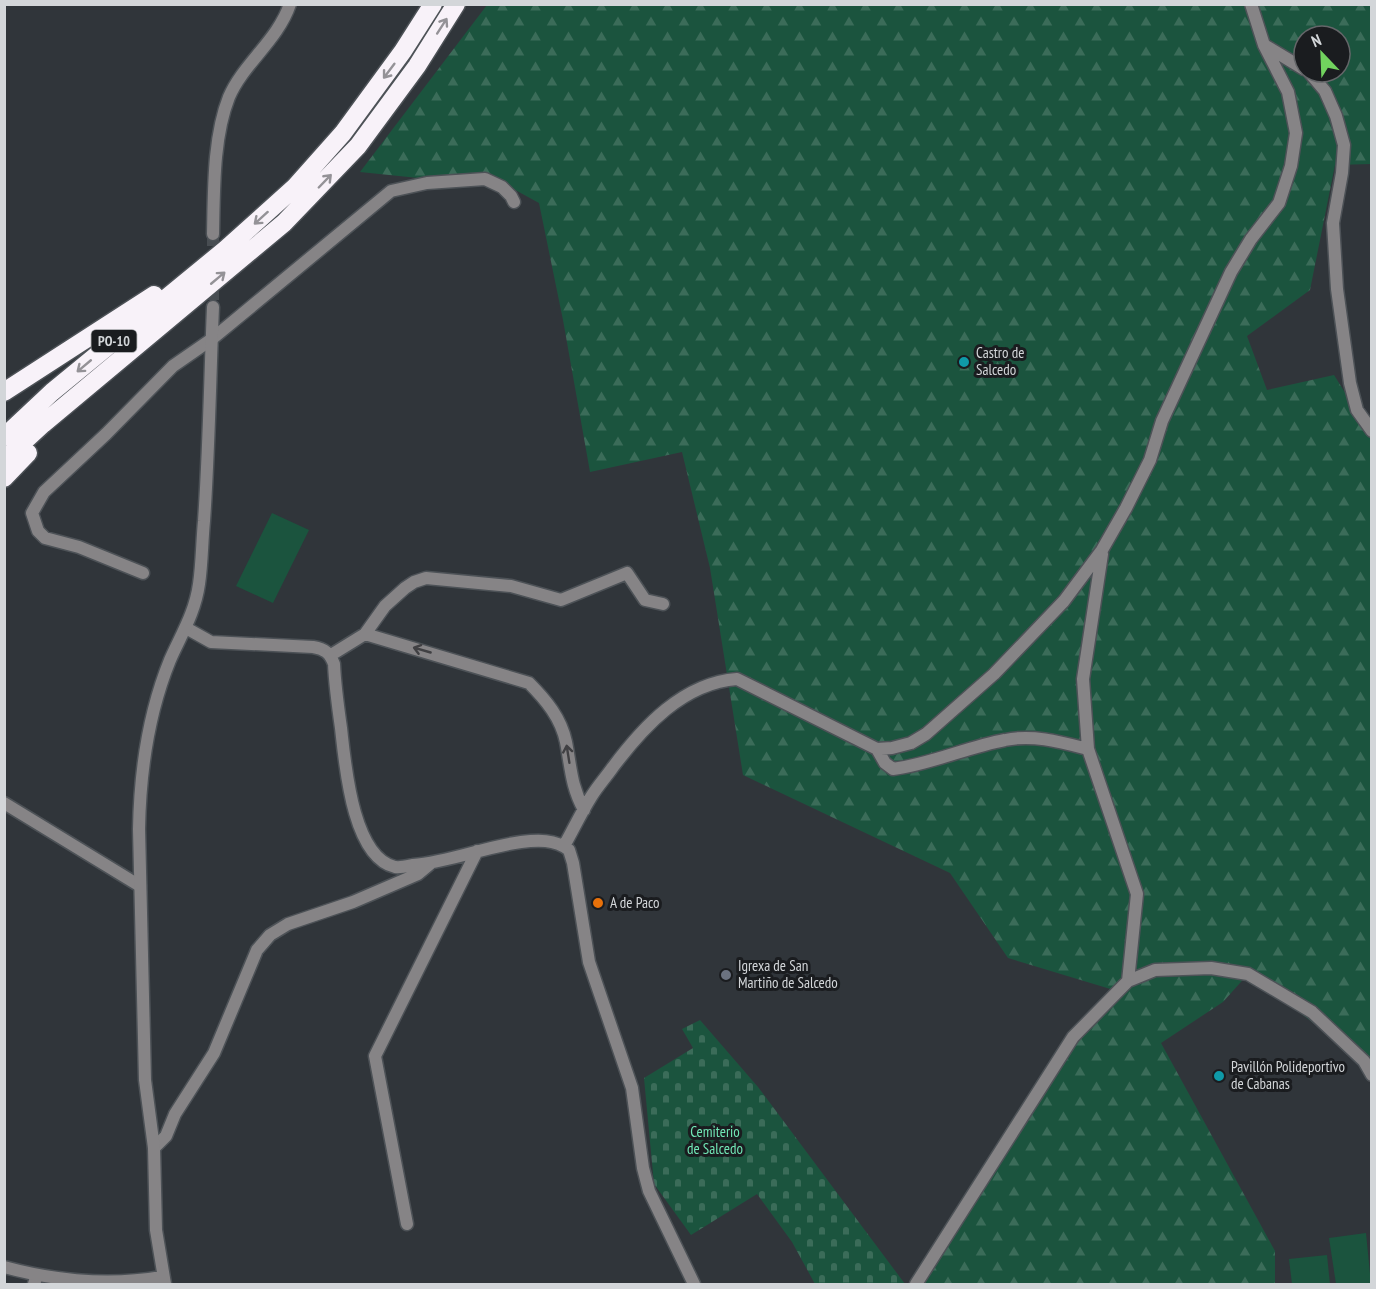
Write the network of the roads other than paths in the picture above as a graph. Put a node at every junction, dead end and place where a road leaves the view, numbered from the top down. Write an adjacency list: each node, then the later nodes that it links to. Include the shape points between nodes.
1 (290, 4): 9 (street, via 276,32 230,96 217,151)
2 (433, 4): 10 (highway, PO-10, one-way to 10, via 343,132 296,187)
3 (456, 4): 12 (highway, PO-10, one-way to 3, via 284,223 358,146 417,66)
4 (1251, 4): 5 (street)
5 (1264, 45): 6 (street); 19 (street, via 1288,92 1296,133 1291,166 1279,203 1231,272 1162,421 1150,460)
6 (1292, 62)
7 (1319, 84): 15 (street, via 1336,116 1344,146 1333,223 1337,289 1350,383 1357,410)
8 (514, 202): 13 (street, via 502,187 485,179 427,183 391,191)
9 (213, 234)
10 (226, 249): 14 (highway); 16 (highway, PO-10, one-way to 16, via 52,392)
11 (213, 307): 13 (street)
12 (172, 315): 17 (highway, PO-10); 18 (highway)
13 (212, 339): 20 (street, via 172,366 44,492 32,513 45,538); 22 (street, via 199,584)
14 (4, 392)
15 (1371, 431)
16 (4, 437)
17 (4, 460)
18 (4, 478)
19 (1102, 550): 25 (street, via 1064,601 1026,642 938,724 911,743); 26 (street, via 1083,679)
20 (143, 573)
21 (663, 604): 23 (street, via 645,600 627,573 561,600 511,586 426,578 414,582 385,606)
22 (186, 628): 24 (street, via 211,642 313,647); 32 (street, via 159,693 142,762)
23 (365, 634): 24 (street); 28 (street, one-way to 23, via 575,793 559,723 546,699 530,683)
24 (331, 655): 31 (street, via 348,785 368,844 375,855 395,867)
25 (877, 749): 26 (street, via 893,769 1007,739 1049,739); 28 (street, via 737,679 722,680 664,710 623,754)
26 (1088, 749): 33 (street, via 1137,894)
27 (4, 803): 32 (street)
28 (584, 810): 29 (street)
29 (564, 846): 30 (street, via 527,841); 40 (street, via 571,855 589,962 632,1088 648,1191)
30 (477, 851): 31 (street); 36 (street, via 375,1056)
31 (431, 864): 35 (street, via 418,874 270,934 257,950 214,1053 175,1114 166,1136)
32 (140, 886): 35 (street, via 145,1080)
33 (1128, 981): 34 (street, via 1155,970 1211,968 1248,974 1312,1012 1364,1061); 41 (street, via 1072,1037)
34 (1371, 1075)
35 (154, 1148): 39 (street, via 156,1230)
36 (407, 1224)
37 (4, 1268): 38 (street)
38 (35, 1280): 39 (street)
39 (164, 1281)
40 (694, 1284)
41 (916, 1284)

